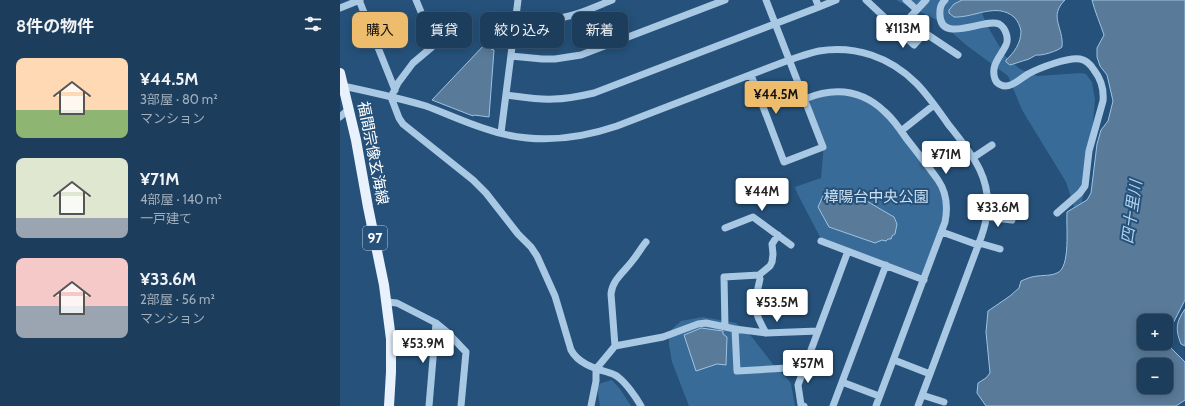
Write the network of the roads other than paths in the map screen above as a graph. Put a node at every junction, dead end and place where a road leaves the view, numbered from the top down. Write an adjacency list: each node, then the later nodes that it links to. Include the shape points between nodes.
1 (360, 0): 13 (street); 26 (street)
2 (416, 0): 26 (street, via 434,44 413,63)
3 (518, 0): 15 (street)
4 (612, 0): 16 (street)
5 (725, 0): 21 (street, via 581,55 555,60)
6 (766, 0): 17 (street)
7 (836, 0): 12 (street)
8 (866, 0): 18 (street)
9 (906, 0): 14 (street)
10 (926, 0): 14 (street)
11 (945, 0): 37 (street, via 940,12 943,24 950,29 991,22 1001,25 1004,29 1008,39 994,70 995,80 1001,86 1008,86 1036,70 1074,59 1085,60 1099,76 1104,93 1103,101 1090,151 1085,186)
12 (817, 3): 17 (street)
13 (340, 8)
14 (917, 10): 18 (street)
15 (516, 12)
16 (564, 17)
17 (776, 24): 22 (street); 27 (street, via 594,93 552,100)
18 (898, 30): 20 (street, via 914,46 925,33)
19 (512, 48): 21 (street)
20 (958, 55)
21 (511, 56): 27 (street)
22 (789, 60): 24 (street); 29 (street); 30 (street, via 832,49 877,56 905,72)
23 (340, 73): 25 (main road, 福間宗像玄海線 / 97)
24 (751, 75): 29 (street, via 784,162 823,147); 34 (street, via 588,135 541,139)
25 (343, 86): 28 (street); 31 (main road, 福間宗像玄海線 / 97)
26 (395, 90): 28 (street)
27 (506, 95): 34 (street)
28 (391, 97): 34 (street, via 426,106); 61 (street, via 403,124 473,180 531,247 555,296 571,350 579,360)
29 (805, 99): 33 (street, via 831,92 848,92 864,97 886,113)
30 (934, 105): 33 (street); 36 (street)
31 (349, 109): 32 (street); 52 (main road, 福間宗像玄海線 / 97)
32 (340, 117)
33 (901, 131): 41 (street, via 942,186 947,205)
34 (501, 133)
35 (992, 145): 36 (street)
36 (974, 157): 38 (street, via 985,184)
37 (1057, 213)
38 (987, 217): 39 (street); 45 (street)
39 (1012, 220)
40 (725, 228): 42 (street, via 753,217)
41 (942, 232): 45 (street); 51 (street)
42 (778, 236): 46 (street); 50 (street, via 772,244 772,262)
43 (821, 241): 48 (street)
44 (646, 242): 58 (street, via 612,288)
45 (979, 244): 47 (street); 62 (street)
46 (791, 245)
47 (1000, 249)
48 (848, 251): 49 (street); 56 (street)
49 (886, 266): 51 (street); 63 (street)
50 (759, 275): 54 (street, via 724,277); 57 (street, via 755,308)
51 (924, 280): 59 (street)
52 (387, 302): 53 (street, via 397,303); 67 (main road, 福間宗像玄海線 / 97, via 391,372)
53 (436, 323): 68 (street); 69 (street, via 466,352)
54 (725, 327): 55 (street); 58 (street, via 698,324 663,337)
55 (735, 329): 57 (street); 60 (street, via 737,371)
56 (818, 331): 57 (street); 60 (street)
57 (766, 333)
58 (615, 346): 61 (street)
59 (894, 360): 62 (street); 65 (street)
60 (804, 367): 72 (street, via 798,385 801,405)
61 (596, 369): 70 (street); 71 (street, via 618,376)
62 (930, 374): 64 (street)
63 (842, 382): 65 (street); 73 (street)
64 (922, 395): 66 (street); 75 (street)
65 (879, 396): 74 (street)
66 (944, 402)
67 (389, 406)
68 (429, 406)
69 (461, 406)
70 (590, 406)
71 (641, 406)
72 (804, 406)
73 (833, 406)
74 (876, 406)
75 (918, 406)

